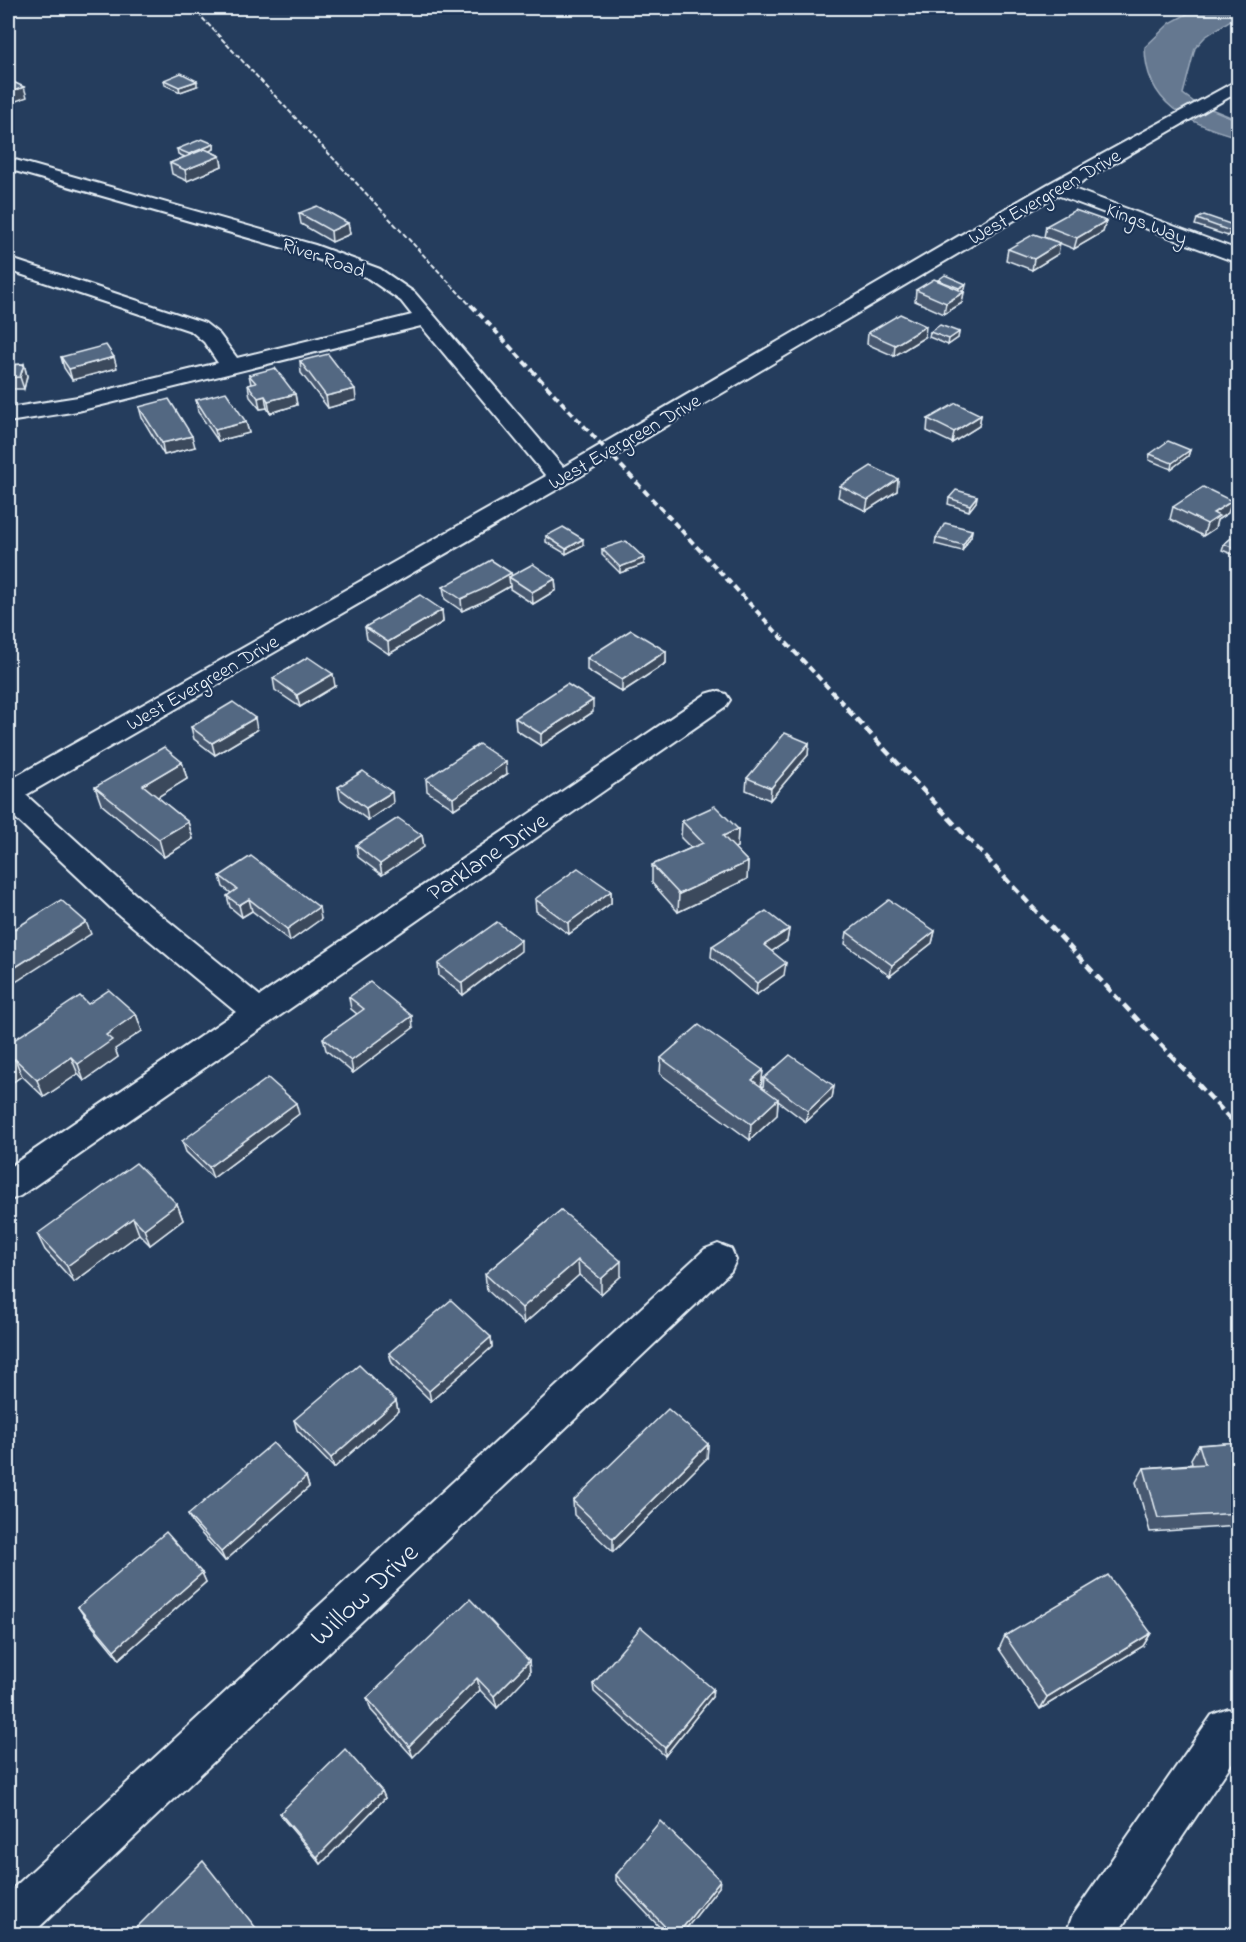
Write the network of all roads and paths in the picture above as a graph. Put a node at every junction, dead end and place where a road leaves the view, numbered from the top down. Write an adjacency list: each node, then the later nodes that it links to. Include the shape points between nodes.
1 (1239, 85): 3 (street, West Evergreen Drive)
2 (8, 163): 6 (street, River Road, via 354,265 392,285)
3 (1055, 188): 4 (street, Kings Way); 9 (street, West Evergreen Drive)
4 (1239, 257)
5 (8, 264): 7 (street, via 192,324 212,338)
6 (427, 318): 7 (street); 9 (street, River Road)
7 (231, 366): 8 (street, via 67,406)
8 (8, 415)
9 (560, 478): 11 (street, West Evergreen Drive)
10 (716, 700): 12 (street, Parklane Drive)
11 (8, 794): 12 (street, via 124,902)
12 (259, 1013): 13 (street, Parklane Drive)
13 (8, 1186)
14 (718, 1260): 16 (street, Willow Drive)
15 (1228, 1731): 17 (street)
16 (8, 1925)
17 (1089, 1935)

